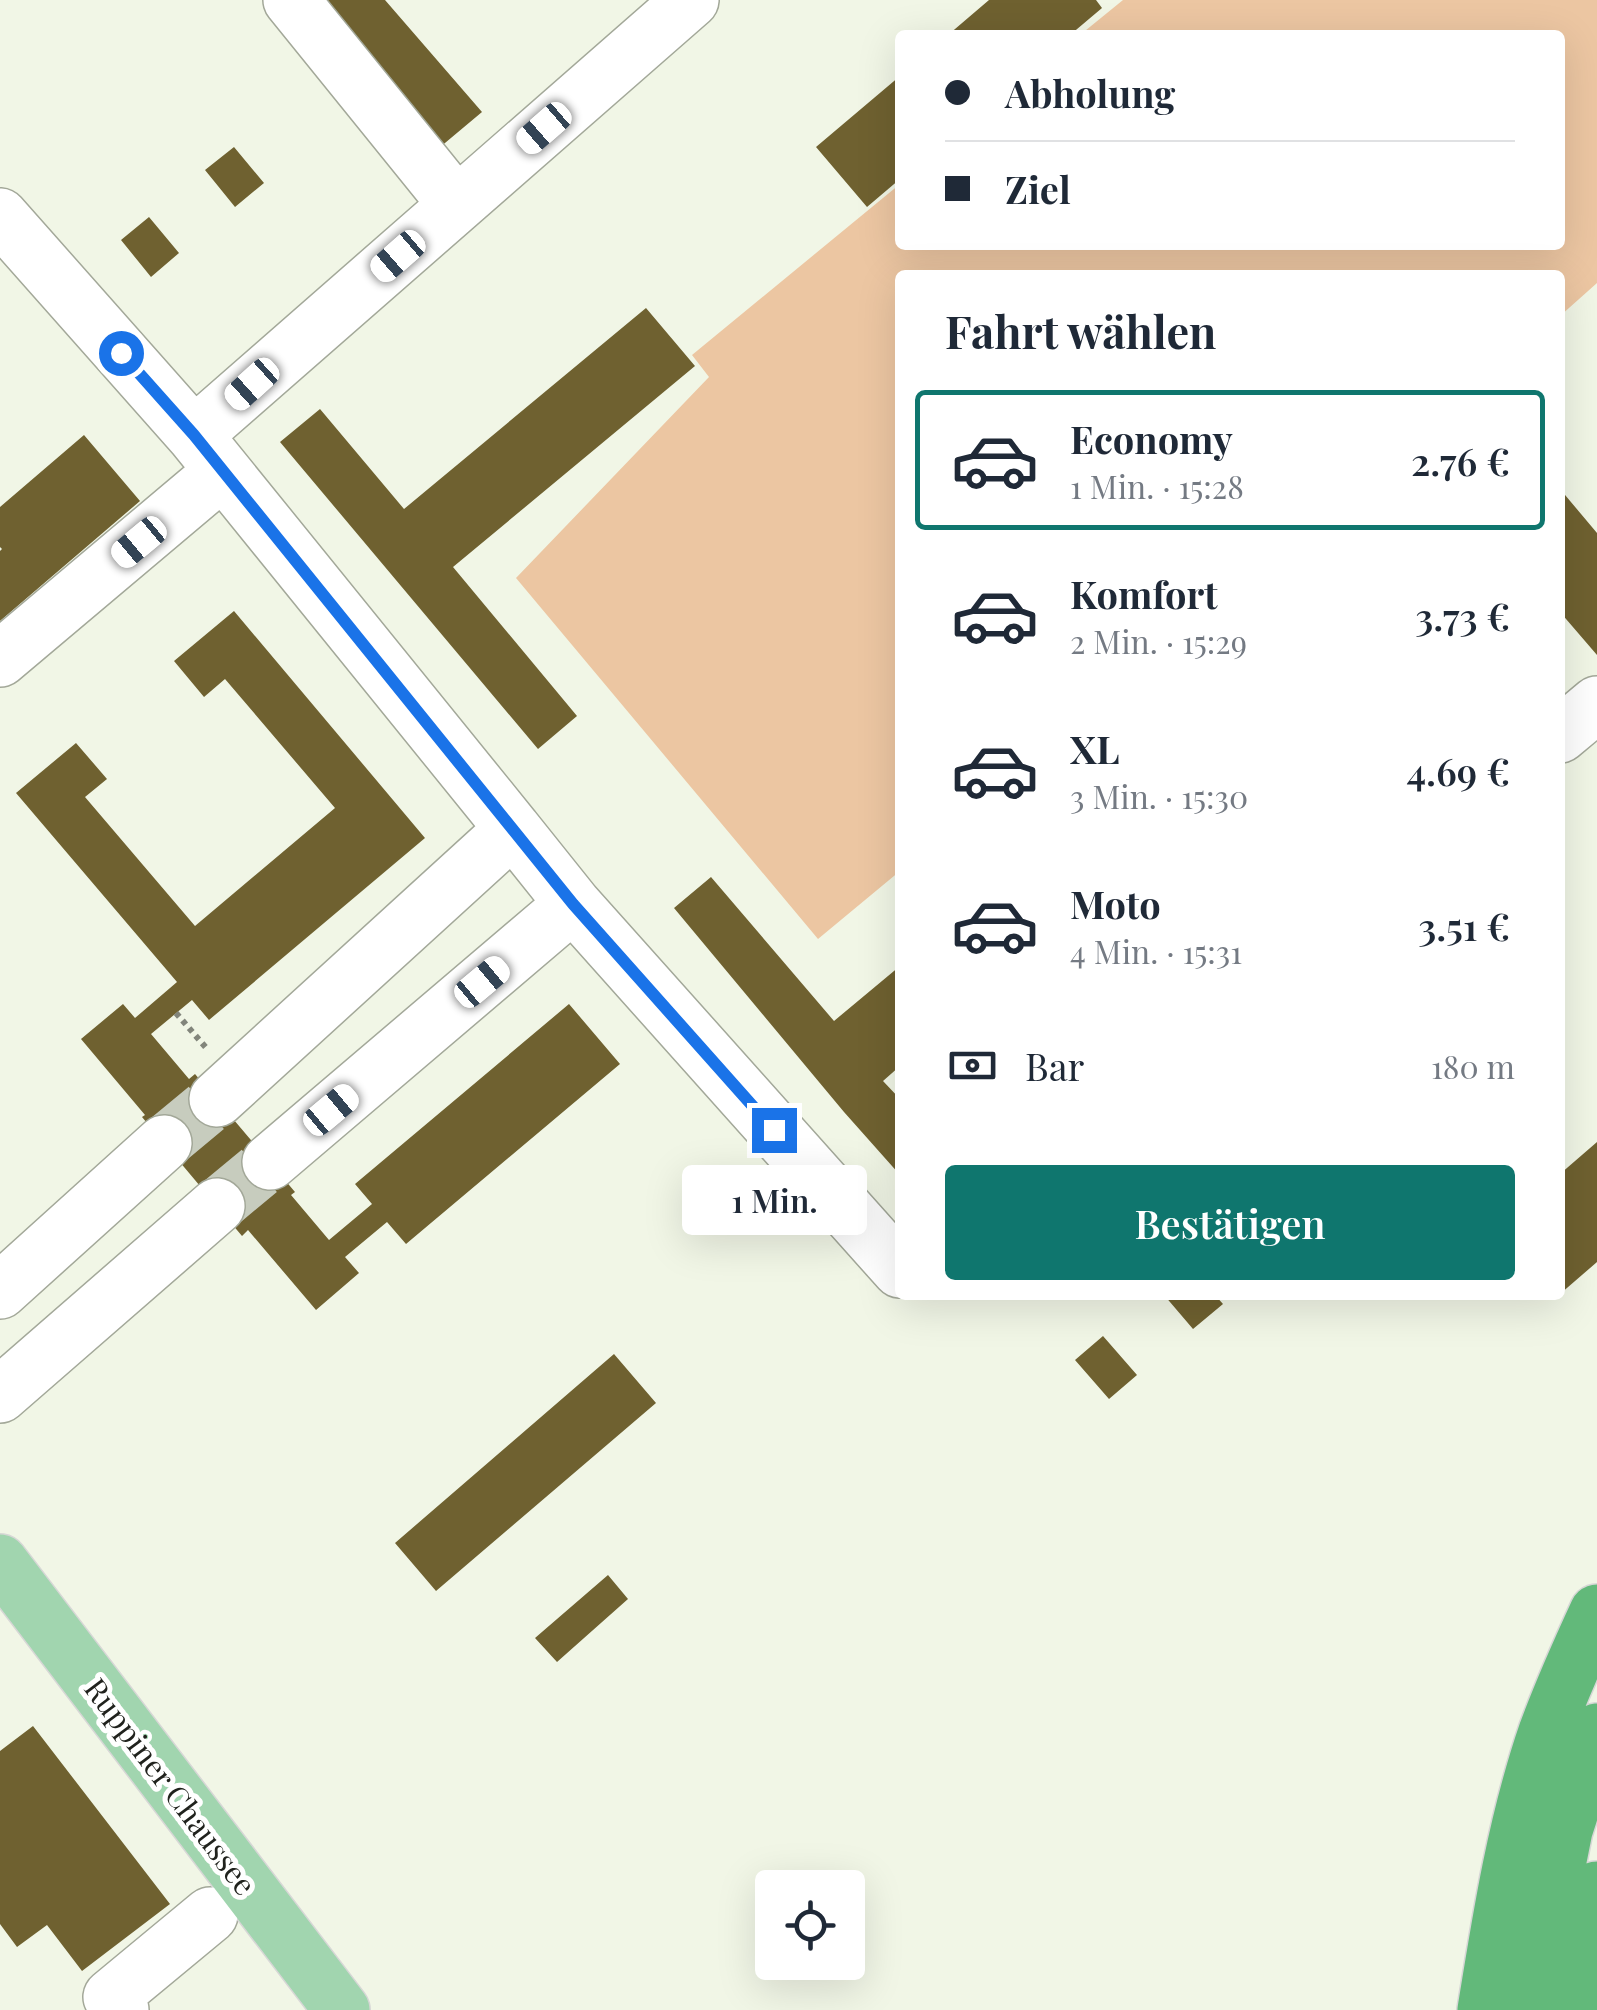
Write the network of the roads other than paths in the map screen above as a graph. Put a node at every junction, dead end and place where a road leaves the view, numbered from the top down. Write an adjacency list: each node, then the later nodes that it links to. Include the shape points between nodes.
1 (291, 0): 3 (lane)
2 (691, 0): 3 (lane)
3 (456, 204): 5 (lane)
4 (0, 216): 5 (lane)
5 (208, 453): 6 (lane); 9 (lane)
6 (0, 659)
7 (1597, 704): 8 (lane)
8 (1565, 731)
9 (512, 829): 10 (lane); 11 (lane)
10 (573, 904): 13 (lane); 15 (lane)
11 (217, 1099)
12 (164, 1143): 16 (lane)
13 (270, 1162)
14 (216, 1206): 17 (lane)
15 (895, 1264)
16 (10, 1282): 17 (lane)
17 (73, 1331): 18 (lane)
18 (0, 1396)
19 (0, 1562): 25 (main road, Ruppiner Chaussee)
20 (1597, 1612): 26 (highway, via 1546,1734 1520,1822)
21 (1597, 1731): 27 (highway, via 1565,1830)
22 (1597, 1888): 28 (highway)
23 (210, 1915): 24 (lane, via 111,1997)
24 (121, 2010)
25 (342, 2010)
26 (1485, 2010)
27 (1536, 2010)
28 (1579, 2010)

